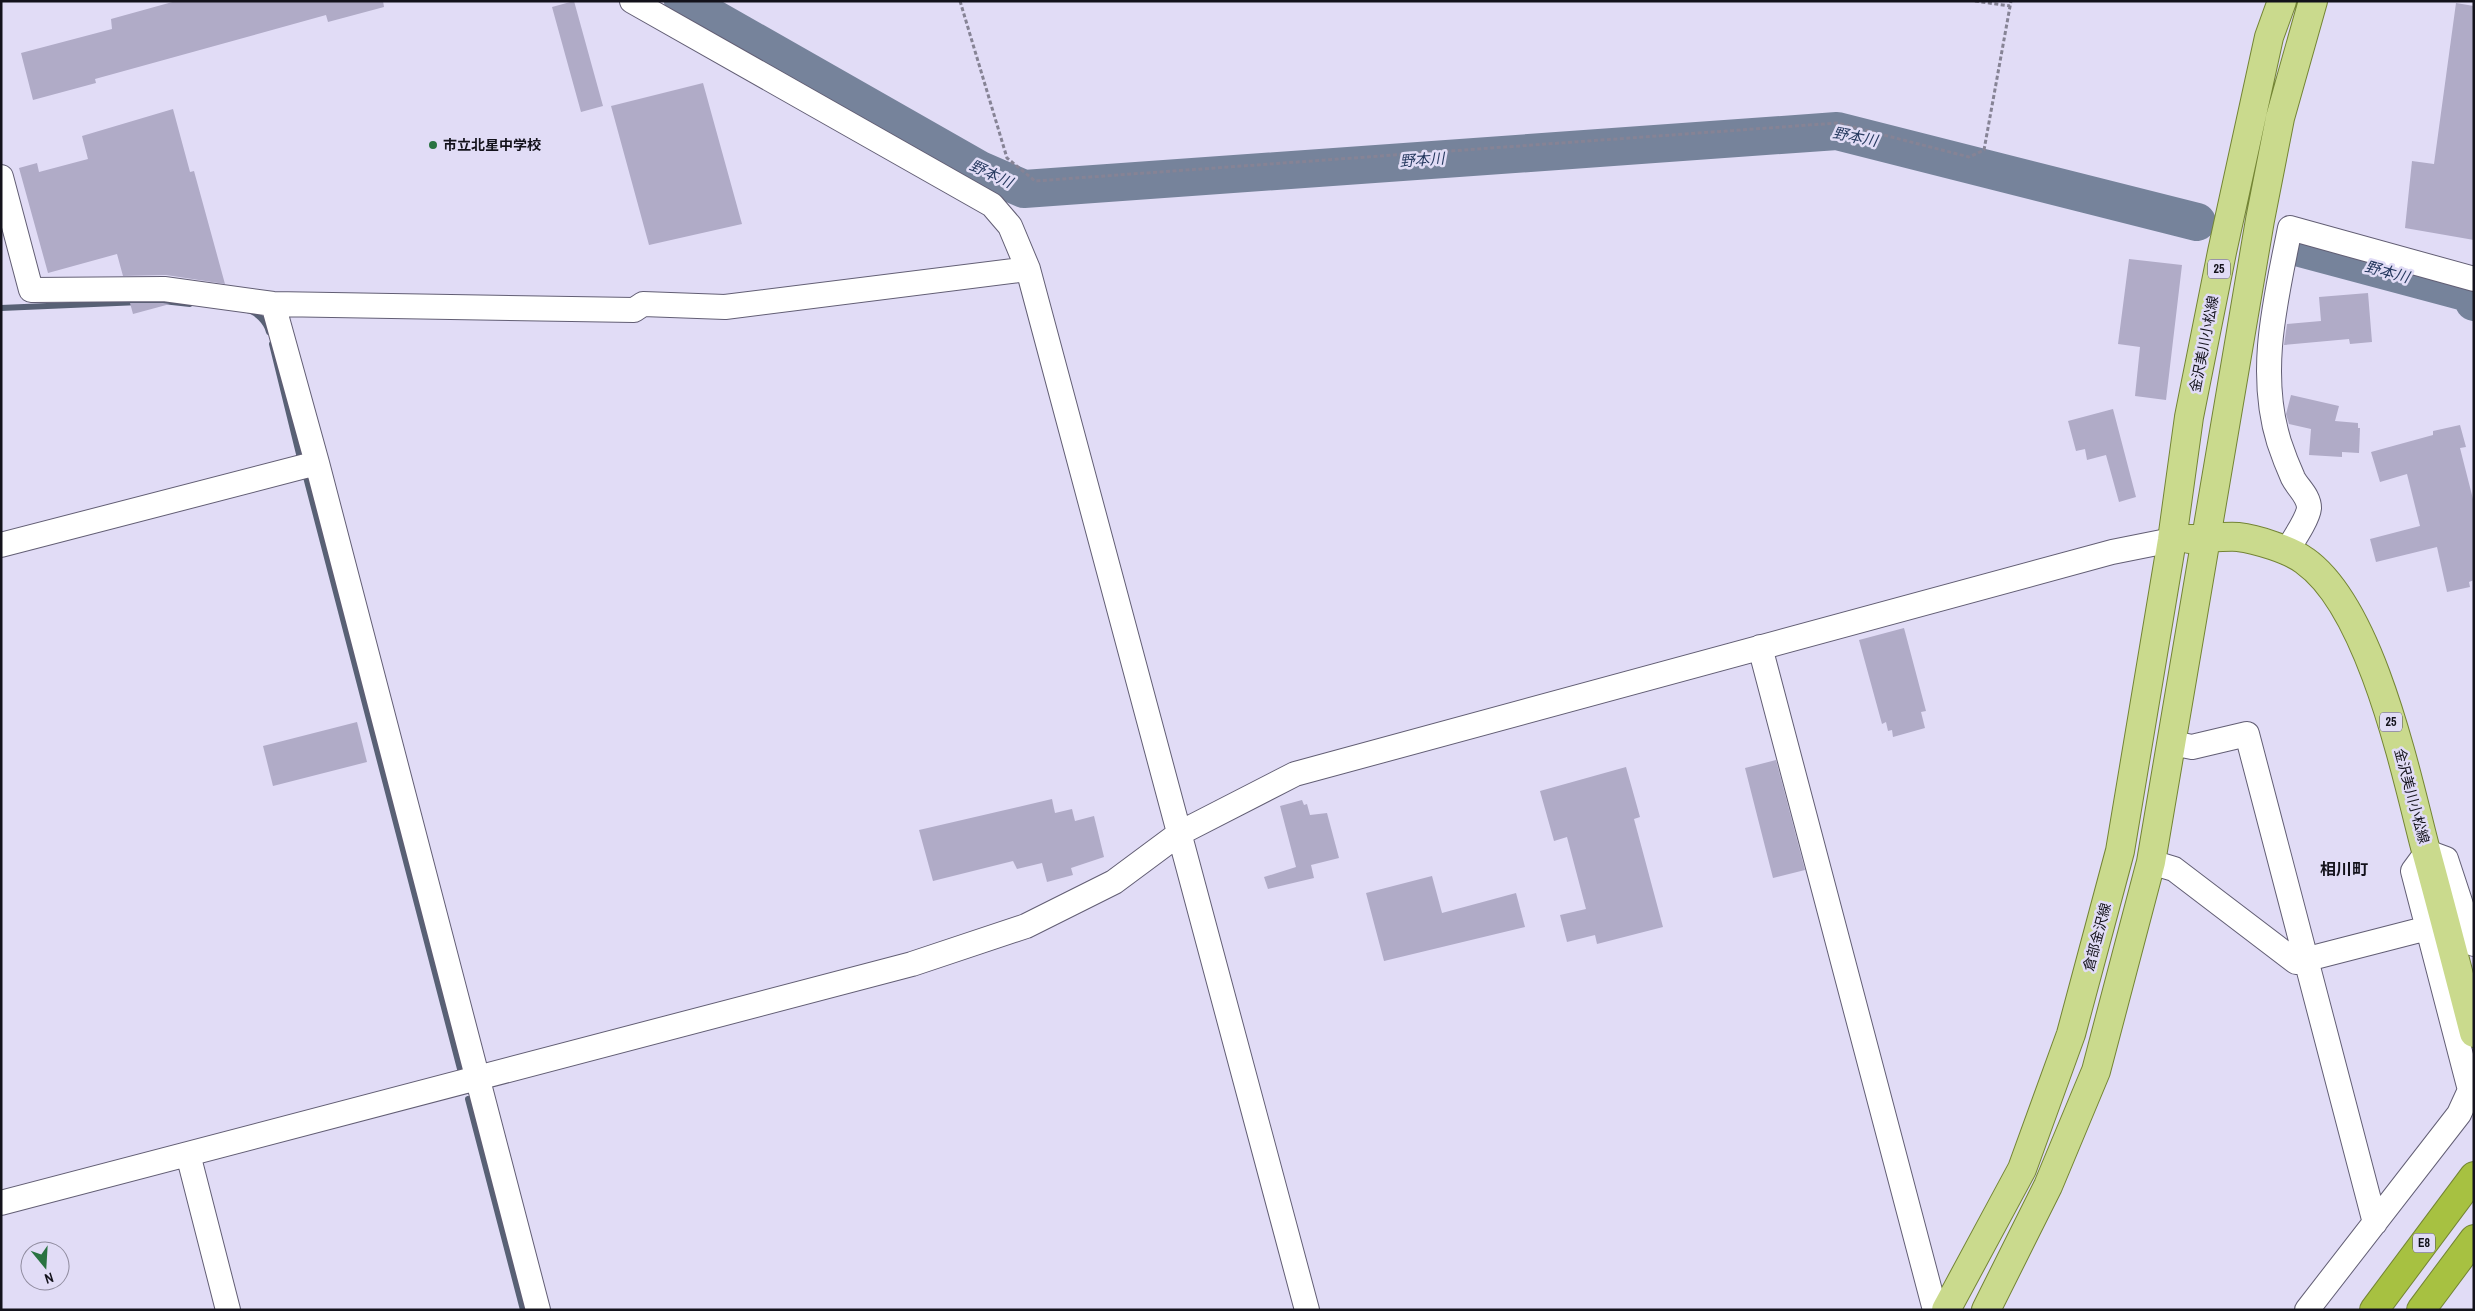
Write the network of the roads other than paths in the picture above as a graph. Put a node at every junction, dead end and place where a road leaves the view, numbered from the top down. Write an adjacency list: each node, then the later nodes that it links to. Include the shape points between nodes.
1 (632, 1): 5 (street, via 992,205 1010,226)
2 (2282, 1): 10 (main road, 金沢美川小松線 / 25, via 2269,37 2222,252 2189,417)
3 (2313, 1): 9 (main road, 25, via 2280,118)
4 (1, 176): 7 (street, via 31,290 164,289)
5 (1028, 269): 7 (street, via 725,307 643,304 634,310); 15 (street)
6 (2474, 279): 12 (street, via 2290,228 2272,316 2268,354 2271,407 2279,443 2293,478 2307,498 2309,510)
7 (273, 304): 8 (street)
8 (317, 463): 11 (street); 22 (street)
9 (2207, 539): 10 (main road, 金沢美川小松線 / 25); 12 (main road, 金沢美川小松線 / 25, via 2238,537); 14 (main road)
10 (2172, 540): 13 (street, via 2112,552); 32 (main road, 倉部金沢線, via 2120,851 2071,1034 2022,1169)
11 (1, 545)
12 (2286, 552): 16 (main road, 金沢美川小松線 / 25, via 2305,560 2324,578 2342,604 2373,667 2402,757)
13 (1760, 647): 15 (street, via 1295,774); 31 (street)
14 (2172, 744): 17 (main road); 20 (street, via 2192,747 2247,734)
15 (1180, 833): 22 (street, via 1114,882 1026,926 912,964); 30 (street)
16 (2427, 852): 18 (street, via 2413,871); 19 (street, via 2446,859); 21 (main road, 金沢美川小松線 / 25)
17 (2151, 862): 20 (street, via 2174,869 2296,962); 33 (main road, via 2096,1071 2048,1186)
18 (2428, 928): 20 (street); 26 (street, via 2470,1090 2459,1114)
19 (2474, 944)
20 (2306, 960): 26 (street)
21 (2474, 1034)
22 (478, 1078): 23 (street); 29 (street)
23 (188, 1154): 25 (street); 28 (street)
24 (2474, 1176): 35 (highway, E8)
25 (1, 1203)
26 (2375, 1223): 34 (street)
27 (2474, 1239): 36 (highway)
28 (228, 1310)
29 (538, 1310)
30 (1306, 1310)
31 (1935, 1310)
32 (1946, 1310)
33 (1986, 1310)
34 (2308, 1310)
35 (2374, 1310)
36 (2420, 1310)

